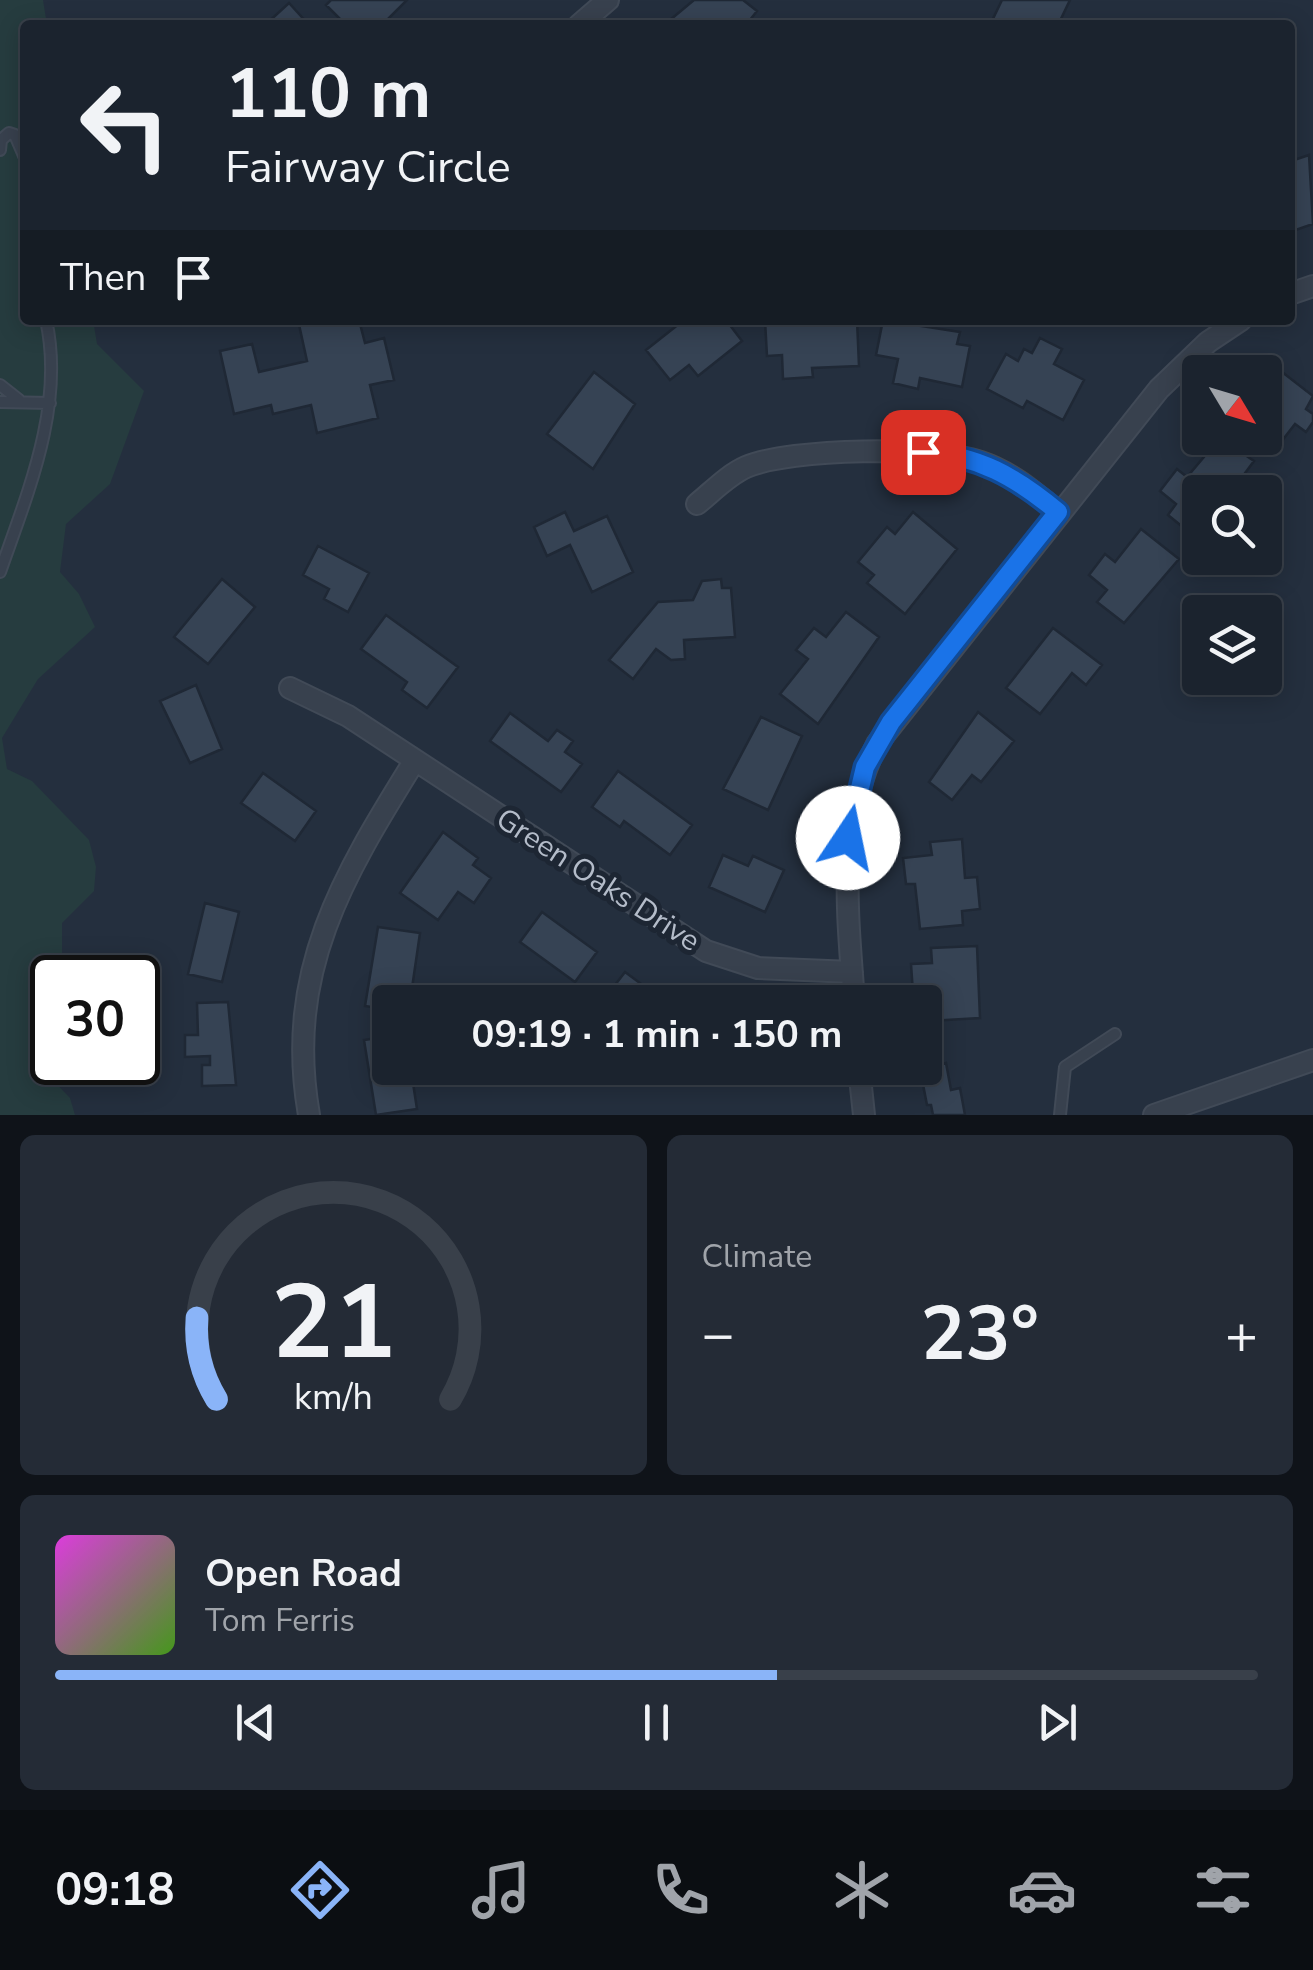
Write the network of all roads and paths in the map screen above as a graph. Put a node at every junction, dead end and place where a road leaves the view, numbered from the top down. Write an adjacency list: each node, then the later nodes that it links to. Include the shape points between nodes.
1 (608, 0): 2 (street)
2 (585, 20)
3 (20, 146): 4 (lane, via 9,133)
4 (0, 150)
5 (47, 325): 10 (lane, via 55,358)
6 (1234, 325): 12 (street, via 1182,364)
7 (0, 385): 8 (lane)
8 (20, 401): 9 (lane); 10 (lane)
9 (0, 402)
10 (50, 403): 13 (lane)
11 (697, 504): 12 (street, via 742,469 773,459 923,452 999,469)
12 (1058, 512): 16 (street, via 891,722 865,767 848,838)
13 (0, 572)
14 (290, 688): 15 (street, Green Oaks Drive)
15 (415, 760): 16 (street, Green Oaks Drive, via 706,951 758,968); 21 (street, via 354,859 321,932 305,1006)
16 (852, 972): 17 (street)
17 (853, 985)
18 (1115, 1034): 23 (lane, via 1066,1067)
19 (1313, 1060): 24 (street)
20 (861, 1085): 22 (street)
21 (310, 1115)
22 (864, 1115)
23 (1060, 1115)
24 (1154, 1115)

